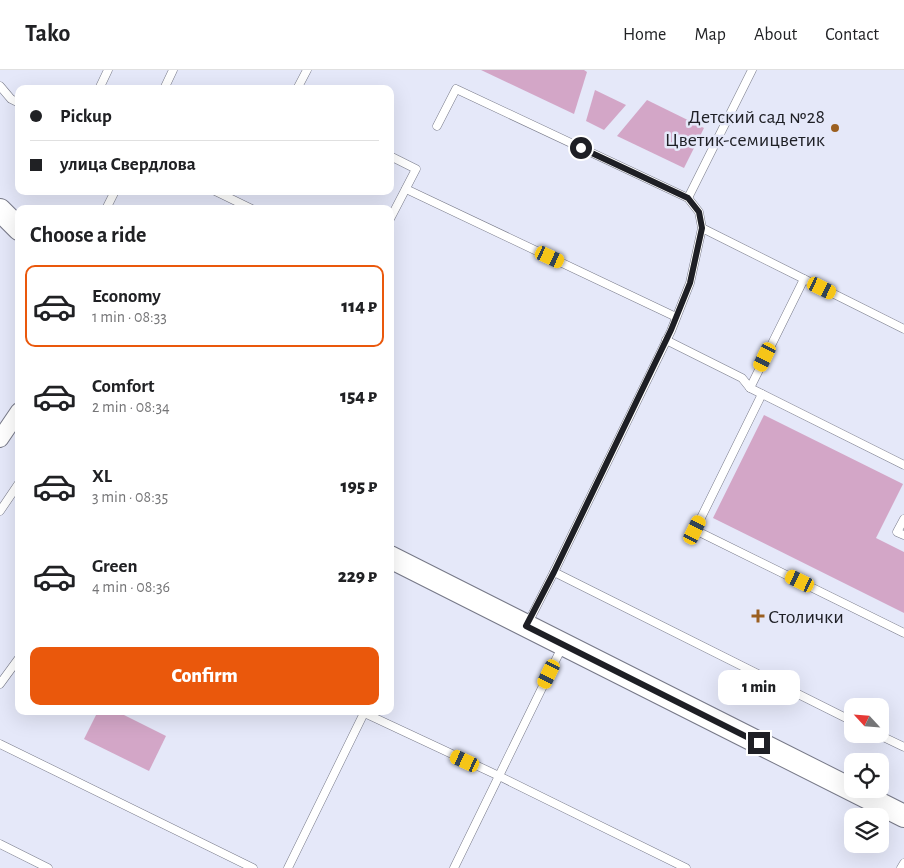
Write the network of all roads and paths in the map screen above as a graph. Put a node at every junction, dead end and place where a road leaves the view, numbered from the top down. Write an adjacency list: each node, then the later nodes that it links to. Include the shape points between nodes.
1 (108, 70): 5 (lane)
2 (173, 70): 6 (lane)
3 (307, 70): 7 (lane)
4 (752, 70): 14 (lane)
5 (101, 85)
6 (166, 85)
7 (299, 85)
8 (0, 86): 9 (lane)
9 (15, 101)
10 (438, 126): 14 (lane, via 456,89)
11 (394, 158): 12 (lane, via 416,169)
12 (406, 189): 17 (lane); 21 (lane)
13 (223, 195): 15 (lane)
14 (688, 198): 19 (lane, via 699,212)
15 (244, 205)
16 (0, 210): 18 (main road)
17 (394, 212)
18 (15, 225)
19 (702, 228): 20 (lane); 21 (lane, via 690,283)
20 (804, 279): 22 (lane); 24 (lane)
21 (676, 317): 23 (lane)
22 (904, 329)
23 (666, 340): 24 (lane, via 742,378); 34 (lane)
24 (750, 388): 25 (lane)
25 (762, 394): 28 (lane); 36 (lane, via 695,530)
26 (15, 420): 27 (street)
27 (0, 439)
28 (904, 464)
29 (15, 489): 30 (lane)
30 (0, 511)
31 (904, 519): 32 (lane, via 898,532)
32 (904, 535)
33 (394, 559): 35 (main road)
34 (554, 572): 35 (lane); 42 (lane)
35 (526, 626): 37 (main road)
36 (904, 633)
37 (564, 644): 46 (lane); 47 (main road)
38 (15, 663): 39 (lane)
39 (0, 684)
40 (361, 715): 52 (lane)
41 (368, 715): 46 (lane)
42 (844, 717)
43 (889, 740): 45 (lane)
44 (0, 744): 51 (lane)
45 (904, 747)
46 (498, 776): 53 (lane); 54 (lane)
47 (904, 816)
48 (0, 844): 50 (lane)
49 (904, 862): 55 (lane)
50 (48, 868)
51 (253, 868)
52 (288, 868)
53 (454, 868)
54 (686, 868)
55 (901, 868)

